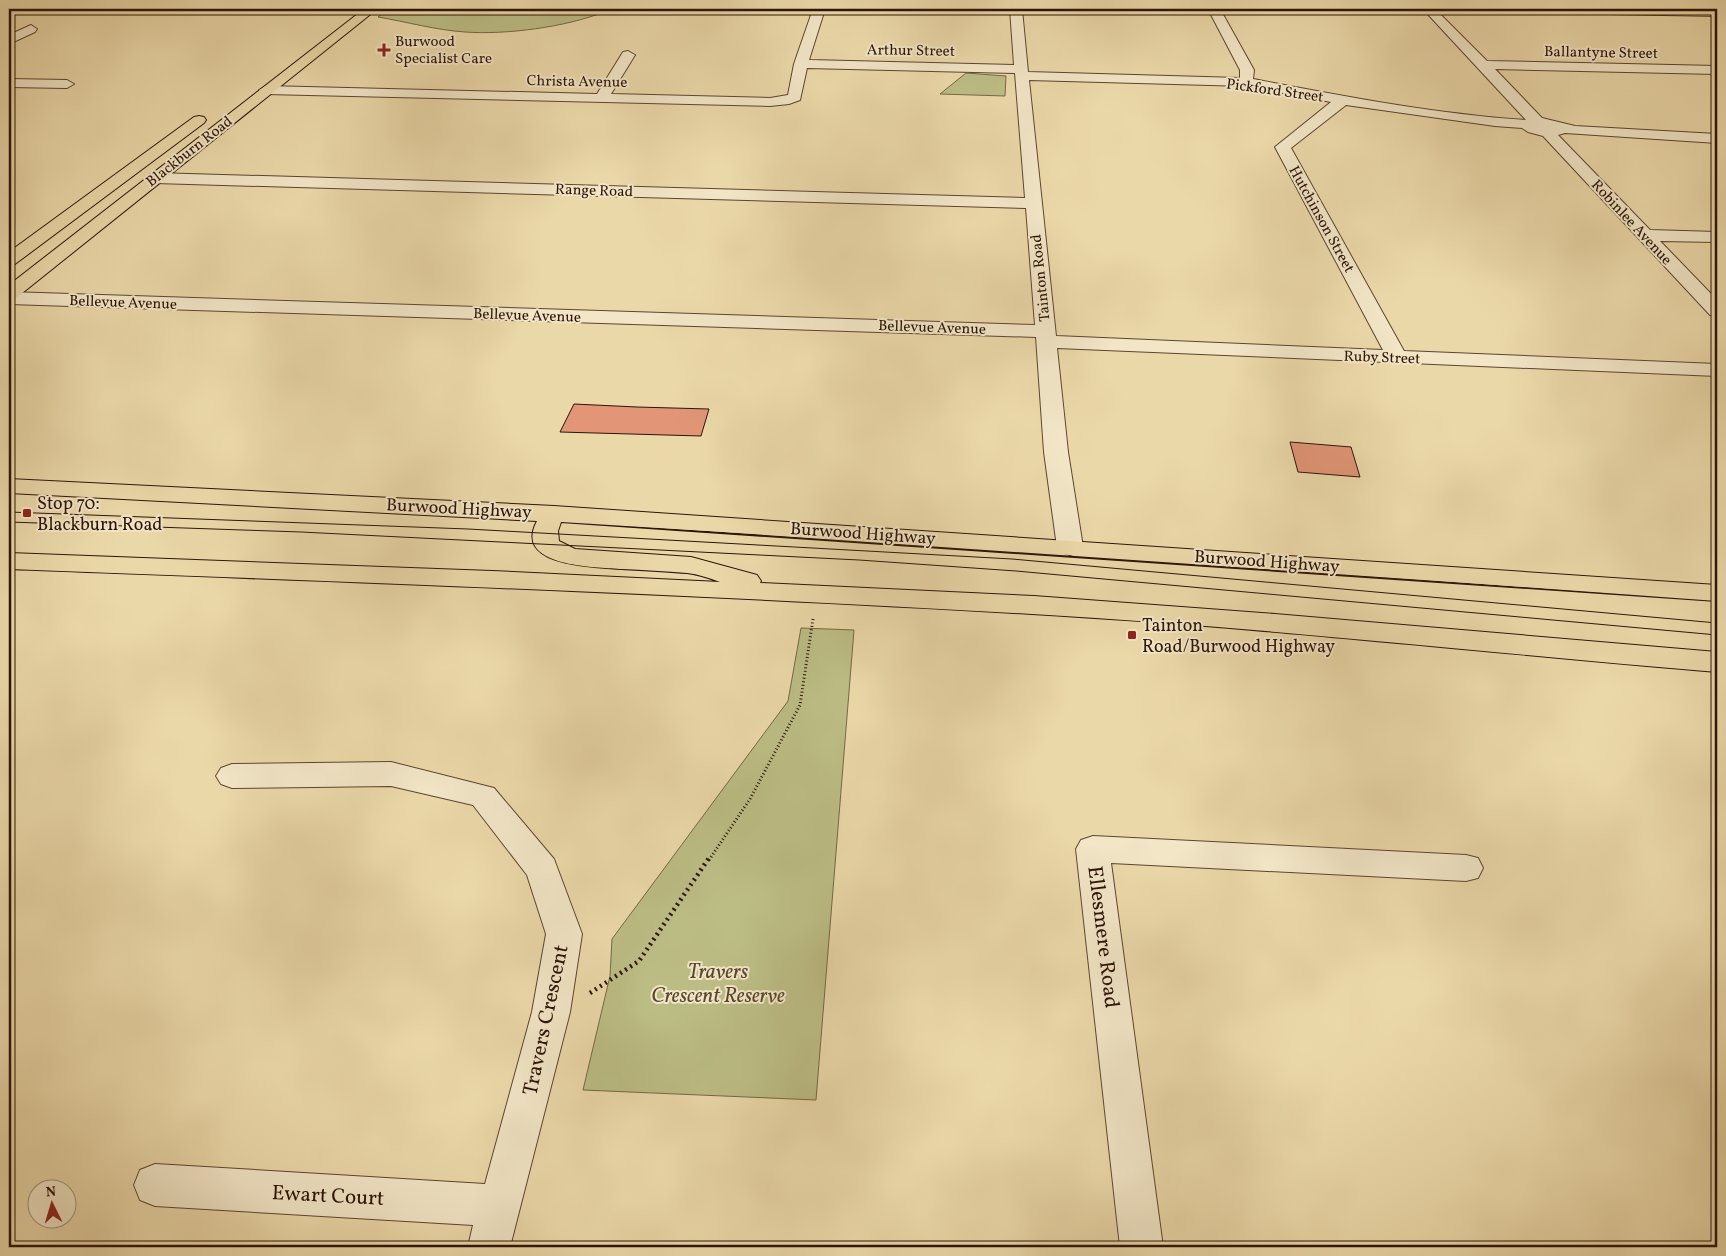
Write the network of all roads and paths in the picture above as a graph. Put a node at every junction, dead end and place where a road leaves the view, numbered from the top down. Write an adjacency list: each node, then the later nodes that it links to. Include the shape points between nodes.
1 (348, 9): 9 (main road)
2 (371, 9): 21 (main road, Blackburn Road)
3 (820, 9): 13 (street, Christa Avenue)
4 (1016, 9): 16 (street, Tainton Road)
5 (1214, 9): 17 (street, via 1248,70)
6 (1429, 9): 14 (street, Robinlee Avenue)
7 (1557, 9): 8 (street)
8 (1717, 12)
9 (333, 20)
10 (31, 29): 11 (street)
11 (9, 40)
12 (628, 55): 22 (street)
13 (802, 64): 16 (street, Arthur Street); 22 (street, Christa Avenue, via 795,96 789,100)
14 (1485, 65): 15 (street, Ballantyne Street); 25 (street, Robinlee Avenue)
15 (1717, 70)
16 (1021, 72): 17 (street, Pickford Street); 28 (street, Tainton Road)
17 (1246, 82): 23 (street, Pickford Street)
18 (9, 83): 19 (street)
19 (67, 84)
20 (249, 90): 21 (main road)
21 (266, 90): 22 (street, Christa Avenue); 27 (main road, Blackburn Road)
22 (601, 98)
23 (1344, 100): 25 (street, Pickford Street); 36 (street, Hutchinson Street, via 1283,147)
24 (208, 113): 31 (main road, Blackburn Road)
25 (1542, 126): 26 (street, Pickford Street); 29 (street, Robinlee Avenue)
26 (1717, 138)
27 (155, 178): 28 (street, Range Road); 32 (main road, Blackburn Road)
28 (1032, 203): 35 (street, Tainton Road)
29 (1644, 235): 30 (street); 34 (street, Robinlee Avenue)
30 (1717, 237)
31 (9, 260)
32 (9, 294)
33 (9, 298): 35 (street, Bellevue Avenue)
34 (1717, 311)
35 (1046, 336): 36 (street, Ruby Street); 40 (street, Tainton Road, via 1056,452)
36 (1398, 358): 37 (street, Ruby Street)
37 (1717, 370)
38 (9, 486): 39 (main road, Burwood Highway)
39 (554, 513): 40 (main road, Burwood Highway); 42 (main road, via 545,537 549,545 562,555 691,565)
40 (1070, 546): 43 (main road, Burwood Highway)
41 (9, 561): 42 (main road, via 492,578)
42 (785, 593): 45 (main road, via 1132,612)
43 (1717, 593)
44 (814, 614): 48 (path, via 800,705 750,800 639,961 600,988)
45 (1717, 662)
46 (232, 776): 48 (street, Travers Crescent, via 391,774 483,796 542,869 564,934)
47 (1466, 868): 52 (street, Ellesmere Road, via 1093,849)
48 (551, 1012): 50 (street, Travers Crescent)
49 (155, 1185): 50 (street, Ewart Court)
50 (500, 1206): 51 (street, Travers Crescent)
51 (489, 1247)
52 (1142, 1247)

